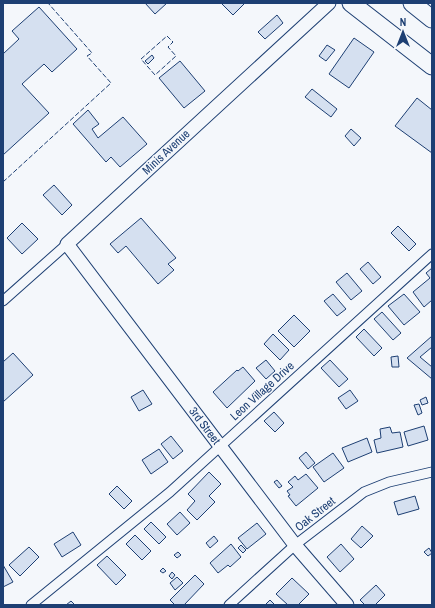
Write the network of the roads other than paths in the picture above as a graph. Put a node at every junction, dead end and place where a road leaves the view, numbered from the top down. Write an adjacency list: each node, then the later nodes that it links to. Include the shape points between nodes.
1 (329, 3): 6 (street, Minis Avenue)
2 (351, 3): 5 (highway)
3 (412, 3): 4 (highway)
4 (432, 19)
5 (432, 66)
6 (68, 244): 8 (street, Minis Avenue); 9 (street, 3rd Street)
7 (432, 254): 9 (street, Leon Village Drive)
8 (3, 301)
9 (220, 445): 11 (street, 3rd Street); 12 (street, Leon Village Drive, via 170,492)
10 (432, 472): 11 (street, Oak Street, via 389,482 364,492)
11 (295, 545): 13 (street, Oak Street); 14 (street, 3rd Street)
12 (31, 605)
13 (229, 605)
14 (347, 605)

